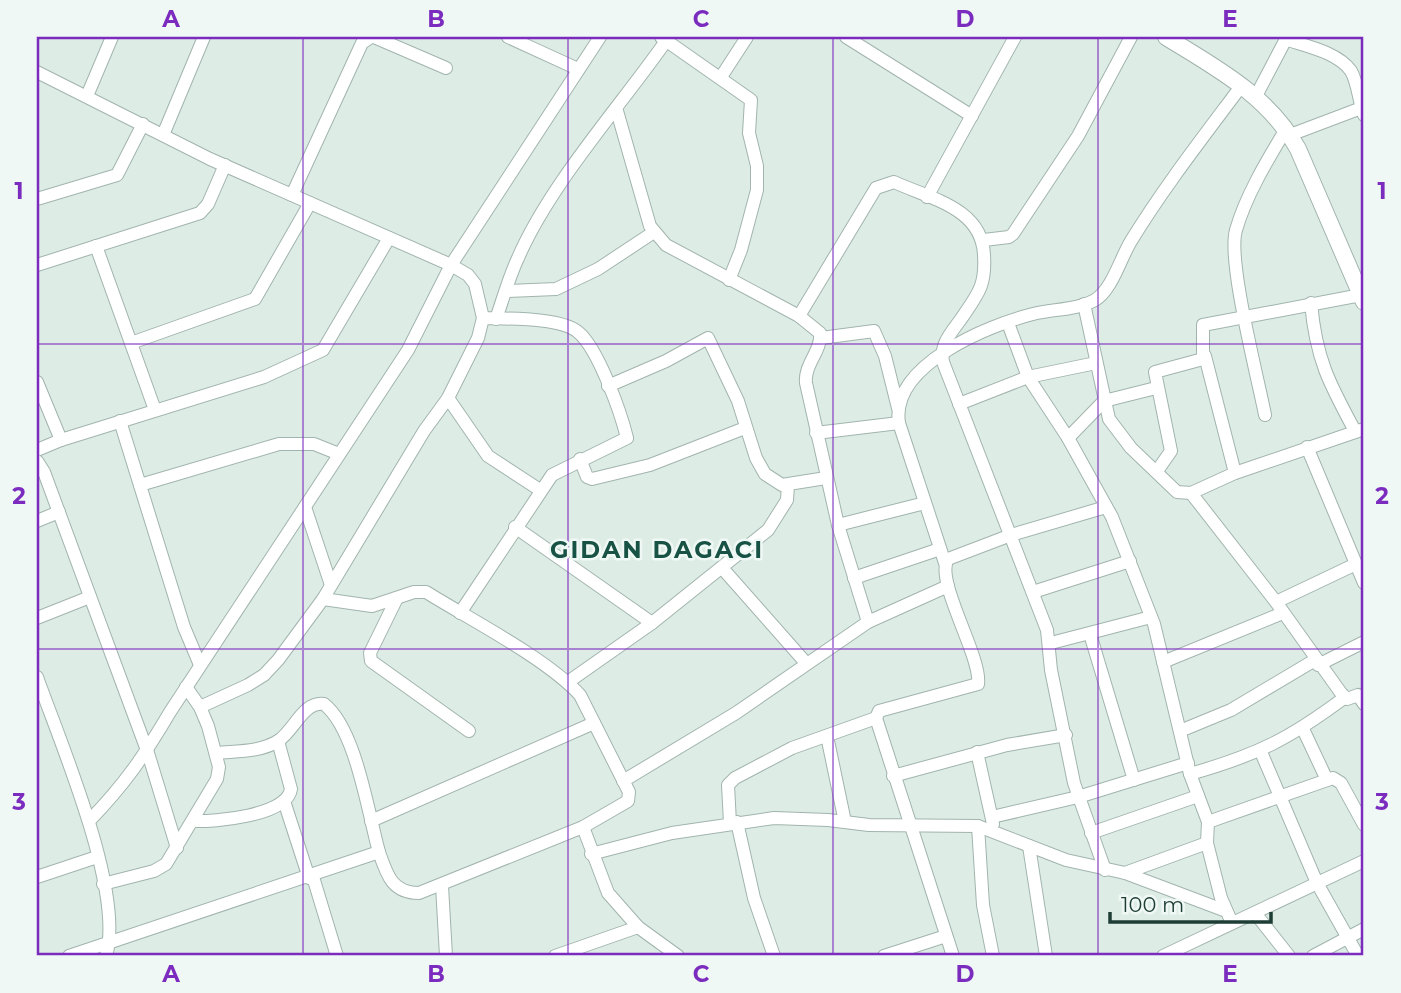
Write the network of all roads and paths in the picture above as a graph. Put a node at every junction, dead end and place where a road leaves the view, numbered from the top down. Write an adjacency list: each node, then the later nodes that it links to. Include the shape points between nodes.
1 (112, 37): 19 (street)
2 (204, 37): 26 (street)
3 (372, 37): 14 (street); 28 (street, via 362,43)
4 (508, 37): 13 (street)
5 (600, 37): 15 (street)
6 (747, 37): 17 (street)
7 (1015, 37): 23 (street)
8 (1131, 37): 34 (street, via 1078,136 1013,234)
9 (1166, 37): 18 (street)
10 (1286, 38): 20 (street); 21 (street, via 1325,53 1352,72)
11 (664, 39): 17 (street); 22 (street)
12 (853, 39): 23 (street)
13 (533, 42): 15 (street)
14 (446, 68)
15 (578, 69): 37 (street)
16 (37, 72): 19 (street)
17 (721, 77): 38 (street, via 751,100 750,146 758,178)
18 (1242, 85): 20 (street); 42 (street, via 1149,211 1102,295)
19 (87, 96): 24 (street)
20 (1256, 96): 25 (street)
21 (1363, 110): 25 (street)
22 (617, 111): 32 (street); 39 (street, via 566,175 534,226)
23 (972, 116): 29 (street)
24 (143, 124): 26 (street); 30 (street, via 117,174)
25 (1288, 132): 40 (street); 43 (street, via 1236,229 1236,269)
26 (163, 135): 27 (street)
27 (225, 166): 28 (street); 35 (street, via 200,213)
28 (292, 195): 31 (street)
29 (927, 197): 34 (street, via 963,213 978,226); 44 (street, via 894,182 876,188)
30 (37, 200)
31 (310, 203): 33 (street); 48 (street, via 255,299)
32 (654, 232): 38 (street, via 666,245); 39 (street, via 598,269 556,289)
33 (389, 238): 37 (street); 60 (street, via 323,350 264,377)
34 (984, 240): 49 (street, via 985,282)
35 (96, 246): 36 (street); 48 (street)
36 (37, 265)
37 (451, 265): 45 (street, via 475,284); 71 (street, via 408,350)
38 (729, 280): 44 (street)
39 (506, 291): 45 (street)
40 (1362, 291): 41 (street)
41 (1311, 303): 43 (street); 65 (street, via 1325,377)
42 (1084, 304): 46 (street); 51 (street)
43 (1245, 314): 50 (street, via 1203,324); 61 (street)
44 (799, 316): 47 (street, via 817,328)
45 (489, 318): 54 (street, via 549,323 578,332 598,357); 56 (street)
46 (1008, 323): 49 (street); 52 (street)
47 (821, 338): 59 (street, via 874,331); 66 (street, via 805,374)
48 (131, 343): 60 (street)
49 (941, 352): 58 (street); 59 (street, via 908,386)
50 (1205, 356): 55 (street, via 1158,370); 75 (street)
51 (1096, 363): 52 (street); 57 (street)
52 (1028, 377): 58 (street); 67 (street)
53 (37, 383): 68 (street)
54 (608, 386): 64 (street, via 708,338 738,401); 72 (street, via 627,438)
55 (1156, 388): 57 (street); 74 (street, via 1171,451)
56 (448, 398): 79 (street, via 488,456); 96 (street)
57 (1104, 401): 67 (street); 74 (street, via 1117,431)
58 (959, 404): 88 (street)
59 (898, 408): 63 (street)
60 (155, 410): 62 (street)
61 (1265, 415)
62 (120, 421): 68 (street); 77 (street)
63 (899, 423): 66 (street); 81 (street)
64 (745, 428): 72 (street, via 650,466 592,479); 78 (street, via 765,474)
65 (1360, 430): 69 (street)
66 (816, 433): 76 (street)
67 (1068, 438): 83 (street)
68 (61, 440): 70 (street)
69 (1307, 447): 75 (street); 92 (street)
70 (37, 450)
71 (340, 454): 77 (street, via 307,443 279,444); 82 (street)
72 (580, 459): 79 (street, via 552,475)
73 (37, 461): 84 (street)
74 (1157, 471): 80 (street, via 1177,492)
75 (1235, 473): 80 (street)
76 (826, 478): 78 (street); 86 (street)
77 (140, 485): 114 (street)
78 (788, 485): 93 (street, via 787,500 768,530)
79 (540, 489): 87 (street)
80 (1191, 493): 102 (street)
81 (925, 503): 86 (street); 89 (street)
82 (305, 507): 96 (street); 114 (street)
83 (1106, 507): 88 (street); 90 (street)
84 (59, 512): 85 (street); 99 (street)
85 (37, 521)
86 (838, 525): 94 (street)
87 (515, 527): 103 (street); 107 (street)
88 (1011, 535): 91 (street); 98 (street)
89 (940, 549): 91 (street); 94 (street)
90 (1130, 561): 98 (street); 104 (street)
91 (945, 563): 97 (street)
92 (1356, 564): 95 (street); 102 (street)
93 (723, 569): 107 (street); 112 (street)
94 (854, 578): 106 (street)
95 (1364, 583)
96 (331, 585): 101 (street)
97 (948, 586): 106 (street); 120 (street, via 978,684 879,711)
98 (1033, 593): 110 (street)
99 (90, 597): 105 (street); 130 (street)
100 (397, 598): 101 (street, via 365,606); 103 (street, via 421,591); 123 (street, via 370,653 371,661)
101 (323, 599): 119 (street, via 264,675)
102 (1280, 607): 111 (street); 113 (street)
103 (460, 613): 116 (street)
104 (1151, 617): 108 (street); 111 (street)
105 (37, 618)
106 (867, 622): 112 (street)
107 (652, 623): 116 (street)
108 (1090, 634): 110 (street); 134 (street)
109 (1364, 642): 113 (street)
110 (1051, 643): 125 (street, via 1051,670)
111 (1163, 662): 124 (street)
112 (806, 663): 136 (street, via 736,713)
113 (1316, 663): 118 (street); 124 (street, via 1231,710)
114 (200, 665): 117 (street)
115 (37, 677): 142 (street)
116 (568, 682): 121 (street)
117 (186, 687): 119 (street); 130 (street)
118 (1358, 697): 122 (street)
119 (200, 707): 131 (street)
120 (876, 718): 126 (street); 133 (street)
121 (594, 723): 136 (street); 144 (street)
122 (1303, 729): 129 (street); 135 (street)
123 (469, 731)
124 (1180, 731): 132 (street)
125 (1066, 735): 128 (street); 138 (street)
126 (827, 736): 145 (street); 147 (street, via 792,748 730,781)
127 (278, 741): 131 (street); 140 (street, via 291,789); 144 (street, via 310,707 320,703 330,708 348,742)
128 (977, 752): 133 (street); 141 (street)
129 (1261, 752): 132 (street); 139 (street)
130 (148, 753): 142 (street); 156 (street)
131 (217, 753): 143 (street, via 217,779)
132 (1189, 769): 134 (street); 137 (street)
133 (893, 776): 149 (street)
134 (1133, 780): 138 (street)
135 (1327, 780): 139 (street); 148 (street, via 1341,783)
136 (623, 781): 151 (street, via 629,792 625,806)
137 (1198, 796): 146 (street); 153 (street)
138 (1078, 797): 141 (street); 153 (street)
139 (1279, 797): 146 (street); 165 (street)
140 (284, 801): 143 (street, via 231,821); 164 (street)
141 (992, 817): 152 (street)
142 (89, 821): 159 (street)
143 (193, 821): 156 (street)
144 (371, 821): 157 (street)
145 (845, 822): 147 (street, via 774,818); 149 (street)
146 (1208, 822): 154 (street)
147 (734, 823): 158 (street, via 648,837); 183 (street)
148 (1364, 824)
149 (908, 825): 150 (street); 172 (street)
150 (978, 826): 152 (street); 186 (street, via 983,905)
151 (583, 827): 158 (street); 167 (street)
152 (995, 831): 155 (street)
153 (1091, 833): 161 (street)
154 (1207, 843): 162 (street); 169 (street)
155 (1029, 846): 161 (street); 187 (street)
156 (177, 848): 166 (street, via 166,864 154,871)
157 (379, 852): 164 (street); 167 (street, via 399,891 419,893)
158 (591, 854): 170 (street, via 608,894)
159 (97, 857): 163 (street); 166 (street)
160 (1364, 861): 165 (street)
161 (1105, 870): 162 (street)
162 (1125, 873): 169 (street)
163 (37, 877)
164 (311, 878): 174 (street); 179 (street)
165 (1317, 883): 168 (street); 173 (street)
166 (103, 884): 174 (street)
167 (442, 886): 180 (street)
168 (1255, 913): 169 (street); 189 (street)
169 (1230, 917): 175 (street)
170 (638, 927): 181 (street); 182 (street)
171 (1364, 929): 173 (street)
172 (946, 936): 176 (street); 185 (street)
173 (1347, 936): 190 (street); 191 (street)
174 (110, 942): 177 (street); 178 (street)
175 (1182, 951): 188 (street)
176 (907, 953): 184 (street)
177 (69, 956)
178 (106, 956)
179 (337, 956)
180 (446, 956)
181 (555, 956)
182 (678, 956)
183 (774, 956)
184 (884, 956)
185 (953, 956)
186 (993, 956)
187 (1046, 956)
188 (1163, 956)
189 (1289, 956)
190 (1313, 956)
191 (1358, 956)

